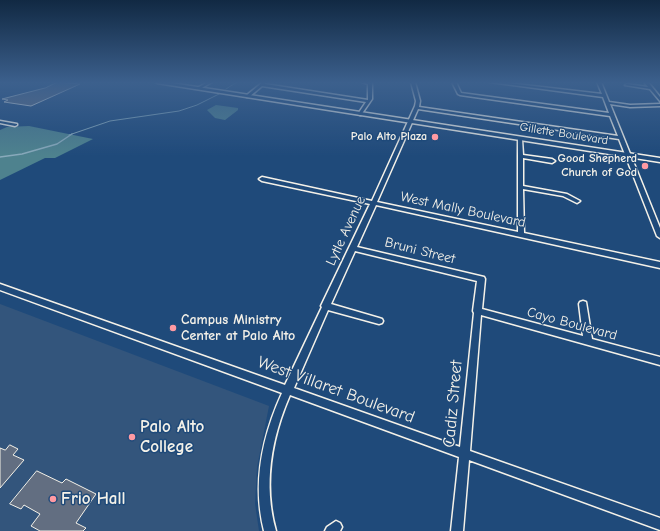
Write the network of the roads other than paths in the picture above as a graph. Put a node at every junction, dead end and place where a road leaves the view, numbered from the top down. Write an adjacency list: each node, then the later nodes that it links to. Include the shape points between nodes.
1 (315, 107): 6 (main road, Gillette Boulevard)
2 (365, 107): 6 (street)
3 (553, 107): 7 (street)
4 (609, 107): 7 (street)
5 (416, 108): 8 (street, Lytle Avenue); 11 (street)
6 (360, 114): 8 (main road, Gillette Boulevard)
7 (612, 115): 11 (street)
8 (410, 121): 12 (main road, Gillette Boulevard); 20 (street, Lytle Avenue)
9 (0, 122): 10 (street)
10 (15, 126)
11 (622, 138): 13 (street)
12 (520, 139): 13 (main road, Gillette Boulevard); 14 (street)
13 (628, 155): 15 (main road, Gillette Boulevard); 22 (street)
14 (521, 156): 16 (street); 18 (street)
15 (660, 160)
16 (552, 161)
17 (262, 179): 20 (street, West Mally Boulevard)
18 (521, 187): 19 (street, via 565,195); 21 (street)
19 (577, 201)
20 (373, 203): 21 (street, West Mally Boulevard); 23 (street, Lytle Avenue)
21 (521, 235): 24 (street, West Mally Boulevard)
22 (660, 236)
23 (353, 248): 25 (street, Bruni Street); 28 (street, Lytle Avenue)
24 (660, 265)
25 (481, 279): 29 (street, Cadiz Street)
26 (0, 287): 33 (street, West Villaret Boulevard, via 187,356)
27 (583, 304): 31 (street)
28 (325, 306): 30 (street); 33 (street, Lytle Avenue)
29 (477, 311): 31 (street, Cayo Boulevard); 34 (street, Cadiz Street)
30 (379, 322)
31 (588, 341): 32 (street, Cayo Boulevard)
32 (660, 361)
33 (289, 390): 34 (street, West Villaret Boulevard); 36 (street, Lytle Avenue, via 274,426 266,456 265,504)
34 (465, 453): 35 (street, West Villaret Boulevard); 37 (street, Cadiz Street)
35 (660, 524)
36 (270, 531)
37 (457, 531)

